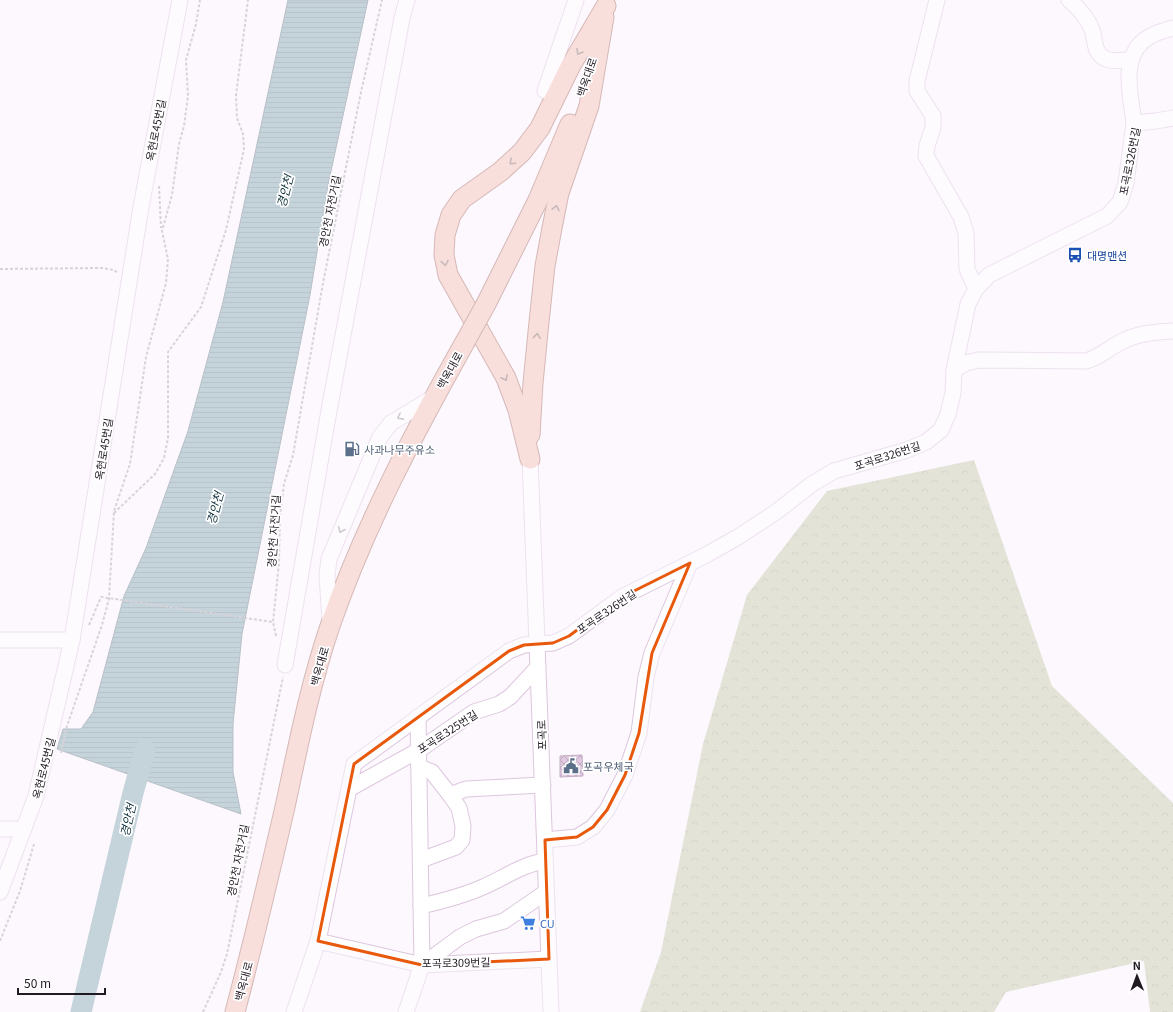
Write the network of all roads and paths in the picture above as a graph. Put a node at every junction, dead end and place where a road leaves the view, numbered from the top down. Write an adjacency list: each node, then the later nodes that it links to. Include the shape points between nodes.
1 (180, 0): 16 (street, 옥현로45번길, via 141,207)
2 (200, 0): 22 (path, via 186,60 188,96 184,126 172,195 162,231 168,259 166,283 146,357 130,464)
3 (248, 0): 22 (path, via 236,95 237,118 243,134 244,149 226,230 201,306 168,352 168,438 164,458 155,474)
4 (382, 0): 25 (path, 경안천 자전거길, via 323,283 293,455 284,484)
5 (407, 0): 31 (street, via 332,397)
6 (576, 0): 12 (street)
7 (937, 0): 17 (street, via 917,81 918,91 933,116 926,156 961,217 966,233 967,269)
8 (1069, 0): 11 (street, via 1092,29 1099,55 1107,60)
9 (607, 3): 20 (main road, 백옥대로, bridge, via 592,64 538,200 486,304); 21 (main road, one-way to 9, via 532,383 547,259 560,193 589,106); 21 (main road, one-way to 21, via 570,67 540,128 522,152 506,167 462,200 451,215 445,235 444,255 448,275 506,378 518,410)
10 (1173, 28): 11 (street, via 1157,33 1142,42)
11 (1130, 60): 14 (street, via 1129,82)
12 (545, 90)
13 (1173, 118): 14 (street, 포곡로326번길)
14 (1134, 123): 17 (street, 포곡로326번길, via 1126,183 1120,202 1107,216 989,275)
15 (0, 269): 16 (path, via 101,268 114,270)
16 (130, 281): 29 (street, 옥현로45번길)
17 (976, 289): 19 (street, 포곡로326번길, via 968,304)
18 (1173, 331): 19 (street, via 1140,335 1086,361 978,360)
19 (954, 370): 23 (street, 포곡로326번길, via 953,393 948,414 941,430 926,442 908,450 834,471 738,537)
20 (434, 397): 26 (main road, 백옥대로, via 367,533); 26 (street, one-way to 26, via 391,423 380,437 329,559 327,575)
21 (530, 459): 30 (street, 포곡로)
22 (113, 514): 24 (path)
23 (690, 563): 30 (street, 포곡로326번길, via 622,597 569,636 553,643); 42 (street, via 652,653 639,733 625,775 607,810 593,827 577,837)
24 (109, 599): 25 (path); 35 (path, via 67,726)
25 (273, 622): 27 (path, 경안천 자전거길)
26 (330, 626): 53 (main road, 백옥대로, via 316,671 262,908)
27 (277, 637)
28 (0, 640): 29 (street)
29 (72, 640): 41 (street, 옥현로45번길)
30 (538, 644): 32 (street, 포곡로); 33 (street, 포곡로326번길, via 524,645 509,651)
31 (285, 665): 52 (path, 경안천 자전거길, via 227,954)
32 (538, 666): 34 (street, 포곡로325번길, via 510,697 499,704 474,712); 37 (street, 포곡로)
33 (418, 717): 34 (street); 38 (street, 포곡로326번길, via 354,764)
34 (419, 750): 36 (street); 38 (street, 포곡로325번길)
35 (60, 755)
36 (419, 767): 39 (street, via 432,772); 43 (street)
37 (543, 785): 39 (street, via 466,790); 42 (street, 포곡로)
38 (349, 789): 49 (street, 포곡로326번길)
39 (450, 795): 43 (street, via 459,808 463,826 462,840 456,847)
40 (0, 829): 41 (street)
41 (29, 834): 45 (street, 옥현로45번길); 48 (path, via 20,891)
42 (544, 840): 44 (street, 포곡로)
43 (421, 860): 47 (street)
44 (545, 861): 46 (street, 포곡로); 47 (street, via 533,863 458,897)
45 (0, 892)
46 (546, 892): 50 (street, 포곡로); 51 (street, via 504,921 476,929 460,937)
47 (422, 906): 51 (street)
48 (0, 941)
49 (318, 941): 51 (street, 포곡로309번길); 54 (street, 포곡로326번길)
50 (549, 959): 51 (street, 포곡로309번길); 56 (street, 포곡로)
51 (422, 965): 55 (street)
52 (203, 1012)
53 (235, 1012)
54 (294, 1012)
55 (406, 1012)
56 (551, 1012)

